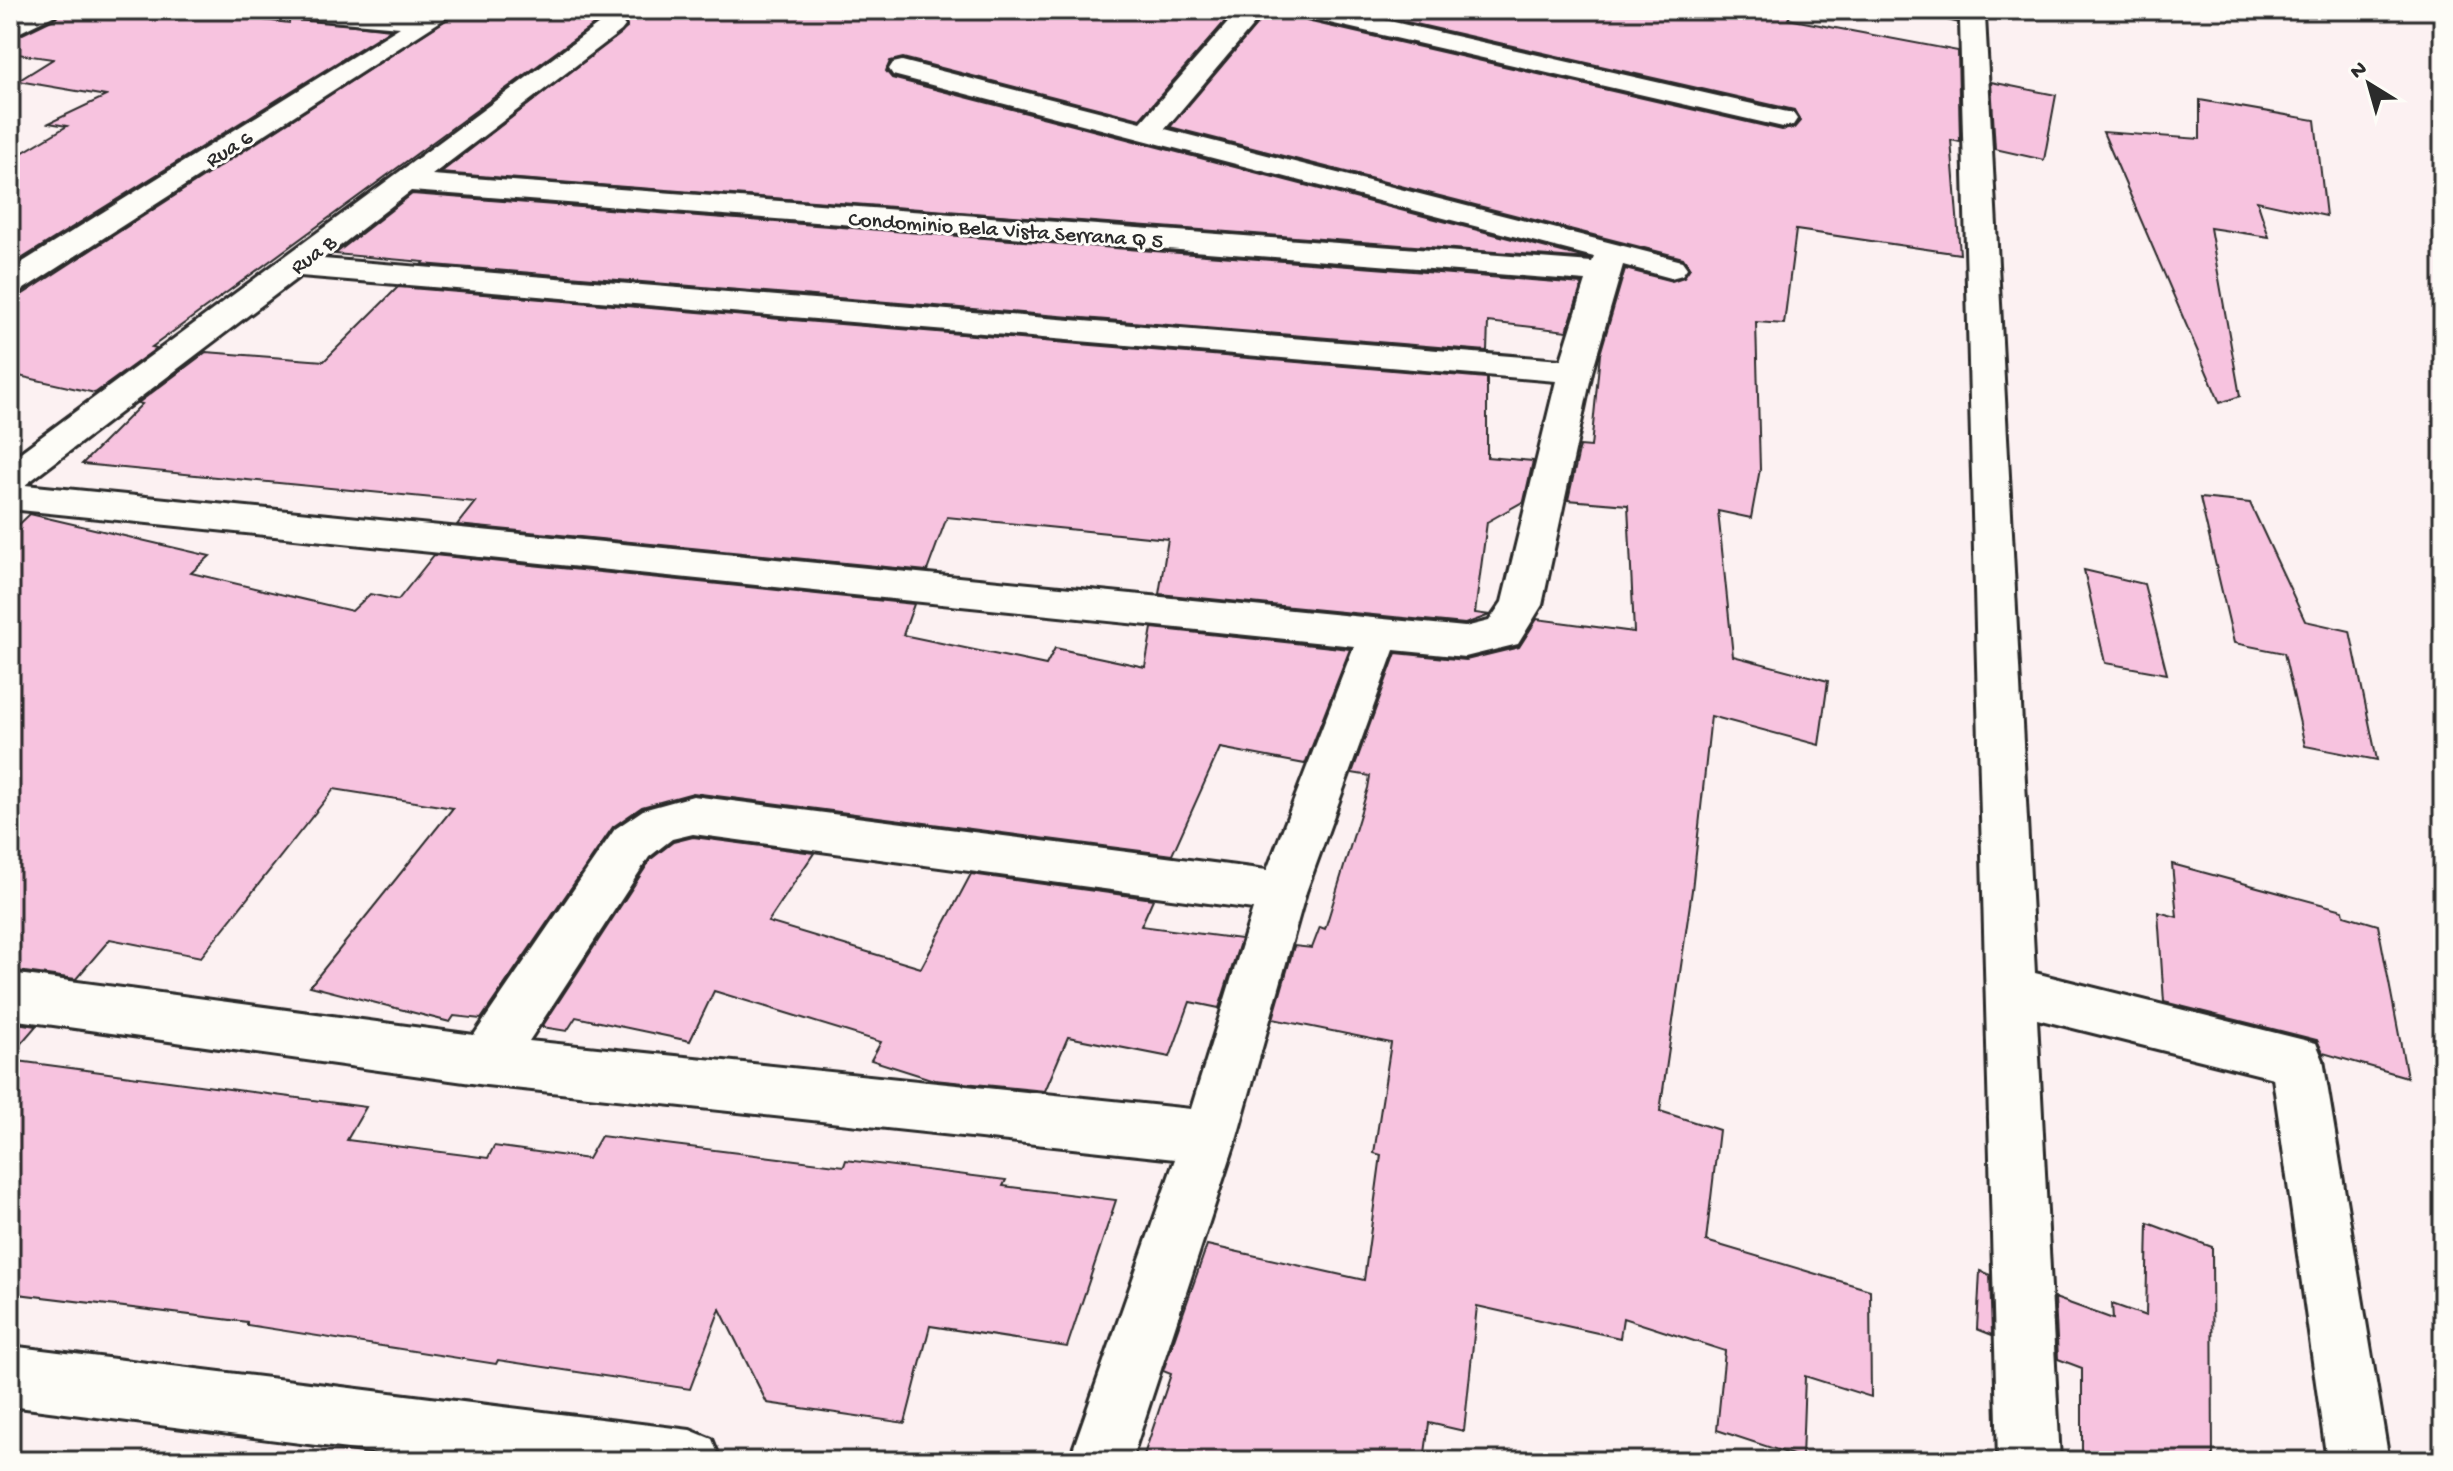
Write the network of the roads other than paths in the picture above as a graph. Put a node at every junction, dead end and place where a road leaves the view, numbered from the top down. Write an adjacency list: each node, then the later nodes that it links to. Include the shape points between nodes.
1 (46, 10): 8 (street)
2 (295, 10): 6 (street)
3 (1253, 10): 11 (street)
4 (1308, 10): 10 (street)
5 (1944, 10): 24 (street, via 1972,16)
6 (435, 16): 16 (street, Rua 6)
7 (612, 26): 12 (street, Rua B)
8 (10, 29)
9 (902, 69): 11 (street, Condominio Bela Vista Serrana Q 5)
10 (1783, 119)
11 (1149, 130): 13 (street, Condominio Bela Vista Serrana Q 5)
12 (406, 182): 13 (street, Condominio Bela Vista Serrana Q 5); 14 (street, Rua B)
13 (1608, 263): 15 (street, Condominio Bela Vista Serrana Q 5); 17 (street)
14 (295, 266): 17 (street); 19 (street, Rua B)
15 (1671, 268)
16 (10, 284)
17 (1575, 372): 22 (street, via 1522,605 1503,633 1465,642)
18 (10, 443): 19 (street)
19 (50, 448): 20 (street, Rua B)
20 (10, 478)
21 (10, 496): 22 (street)
22 (1380, 633): 23 (street)
23 (1282, 892): 26 (street, via 693,815 659,823 632,843); 27 (street)
24 (2010, 990): 31 (street); 32 (street, via 2297,1060)
25 (10, 996): 26 (street)
26 (486, 1061): 27 (street)
27 (1210, 1137): 30 (street)
28 (10, 1376): 29 (street)
29 (690, 1461)
30 (1100, 1461)
31 (2029, 1461)
32 (2358, 1461)

